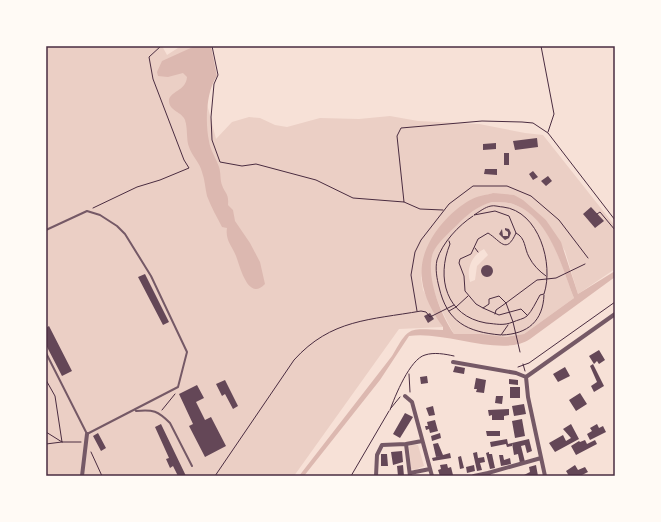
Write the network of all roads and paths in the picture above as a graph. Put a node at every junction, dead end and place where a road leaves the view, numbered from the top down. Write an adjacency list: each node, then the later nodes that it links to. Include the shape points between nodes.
1 (161, 46): 7 (path, via 149,57 150,67 189,168 137,187)
2 (212, 46): 5 (path, via 218,75 214,84 212,140 220,162 242,166 256,164 316,180 353,198)
3 (541, 46): 4 (path, via 554,114)
4 (548, 133): 5 (path, via 533,123 475,122 401,128 397,136); 10 (path)
5 (404, 202): 6 (path, via 420,209)
6 (444, 210): 17 (path, via 453,199 473,186 508,186 521,190 559,220); 31 (path, via 415,252 411,275)
7 (87, 211): 11 (lane); 47 (lane, via 100,215 125,234 154,282 187,352)
8 (597, 214): 12 (path, via 600,212)
9 (474, 215): 13 (path, via 495,211 509,216); 14 (path, via 462,224); 21 (path, via 491,206 512,208 526,216 535,227 541,242)
10 (615, 220)
11 (46, 230)
12 (615, 230)
13 (516, 233): 15 (path, via 511,242 503,245 488,233 478,239); 21 (path, via 524,240 525,249 534,264)
14 (449, 241): 27 (path, via 444,279 449,298); 30 (path, via 436,266 440,291)
15 (474, 248): 16 (path); 19 (path, via 471,254 460,259)
16 (478, 252)
17 (588, 258)
18 (585, 264): 22 (path)
19 (464, 276): 20 (path); 24 (path)
20 (468, 276)
21 (547, 276): 22 (path)
22 (547, 280): 23 (path); 26 (path, via 537,280)
23 (544, 294): 35 (path, via 540,295); 38 (path, via 544,308 537,320 520,332)
24 (468, 296): 28 (path); 29 (path)
25 (615, 302): 43 (path, via 529,362)
26 (506, 303): 29 (path, via 499,296 489,299 489,304); 32 (path); 33 (path, via 496,310)
27 (455, 305): 28 (path); 31 (path, via 428,317 426,312)
28 (456, 307): 30 (path); 37 (path, via 480,322)
29 (483, 308): 33 (path)
30 (448, 311): 38 (path, via 452,318 474,330)
31 (417, 312): 67 (path, via 351,323 321,335 306,346)
32 (510, 313): 33 (path); 35 (path, via 521,309); 36 (path)
33 (495, 314)
34 (615, 314): 45 (street)
35 (528, 315): 36 (path)
36 (514, 322): 37 (path); 39 (path)
37 (508, 324): 38 (path)
38 (501, 335)
39 (520, 352)
40 (46, 354): 54 (lane)
41 (454, 356): 44 (path, via 424,355)
42 (453, 362): 45 (street)
43 (516, 368)
44 (409, 372): 49 (path); 50 (path)
45 (526, 377): 60 (street)
46 (46, 380): 56 (path, via 55,396)
47 (178, 387): 51 (lane); 52 (path)
48 (405, 396): 49 (street); 50 (path, via 397,398)
49 (411, 399): 55 (street)
50 (390, 410): 68 (path)
51 (134, 411): 52 (lane, via 150,409); 54 (lane)
52 (160, 414): 61 (lane, via 170,423)
53 (46, 432): 56 (path)
54 (87, 434): 57 (street)
55 (422, 441): 59 (street); 62 (street)
56 (62, 442): 57 (path); 58 (path)
57 (86, 443): 65 (street); 66 (path)
58 (46, 444)
59 (406, 444): 64 (street); 69 (street, via 382,445 377,455)
60 (541, 458): 63 (street); 72 (street)
61 (192, 466)
62 (430, 470): 64 (street); 70 (street)
63 (489, 474): 71 (street)
64 (410, 475)
65 (82, 476)
66 (102, 476)
67 (215, 476)
68 (351, 476)
69 (376, 476)
70 (432, 476)
71 (474, 476)
72 (545, 476)

